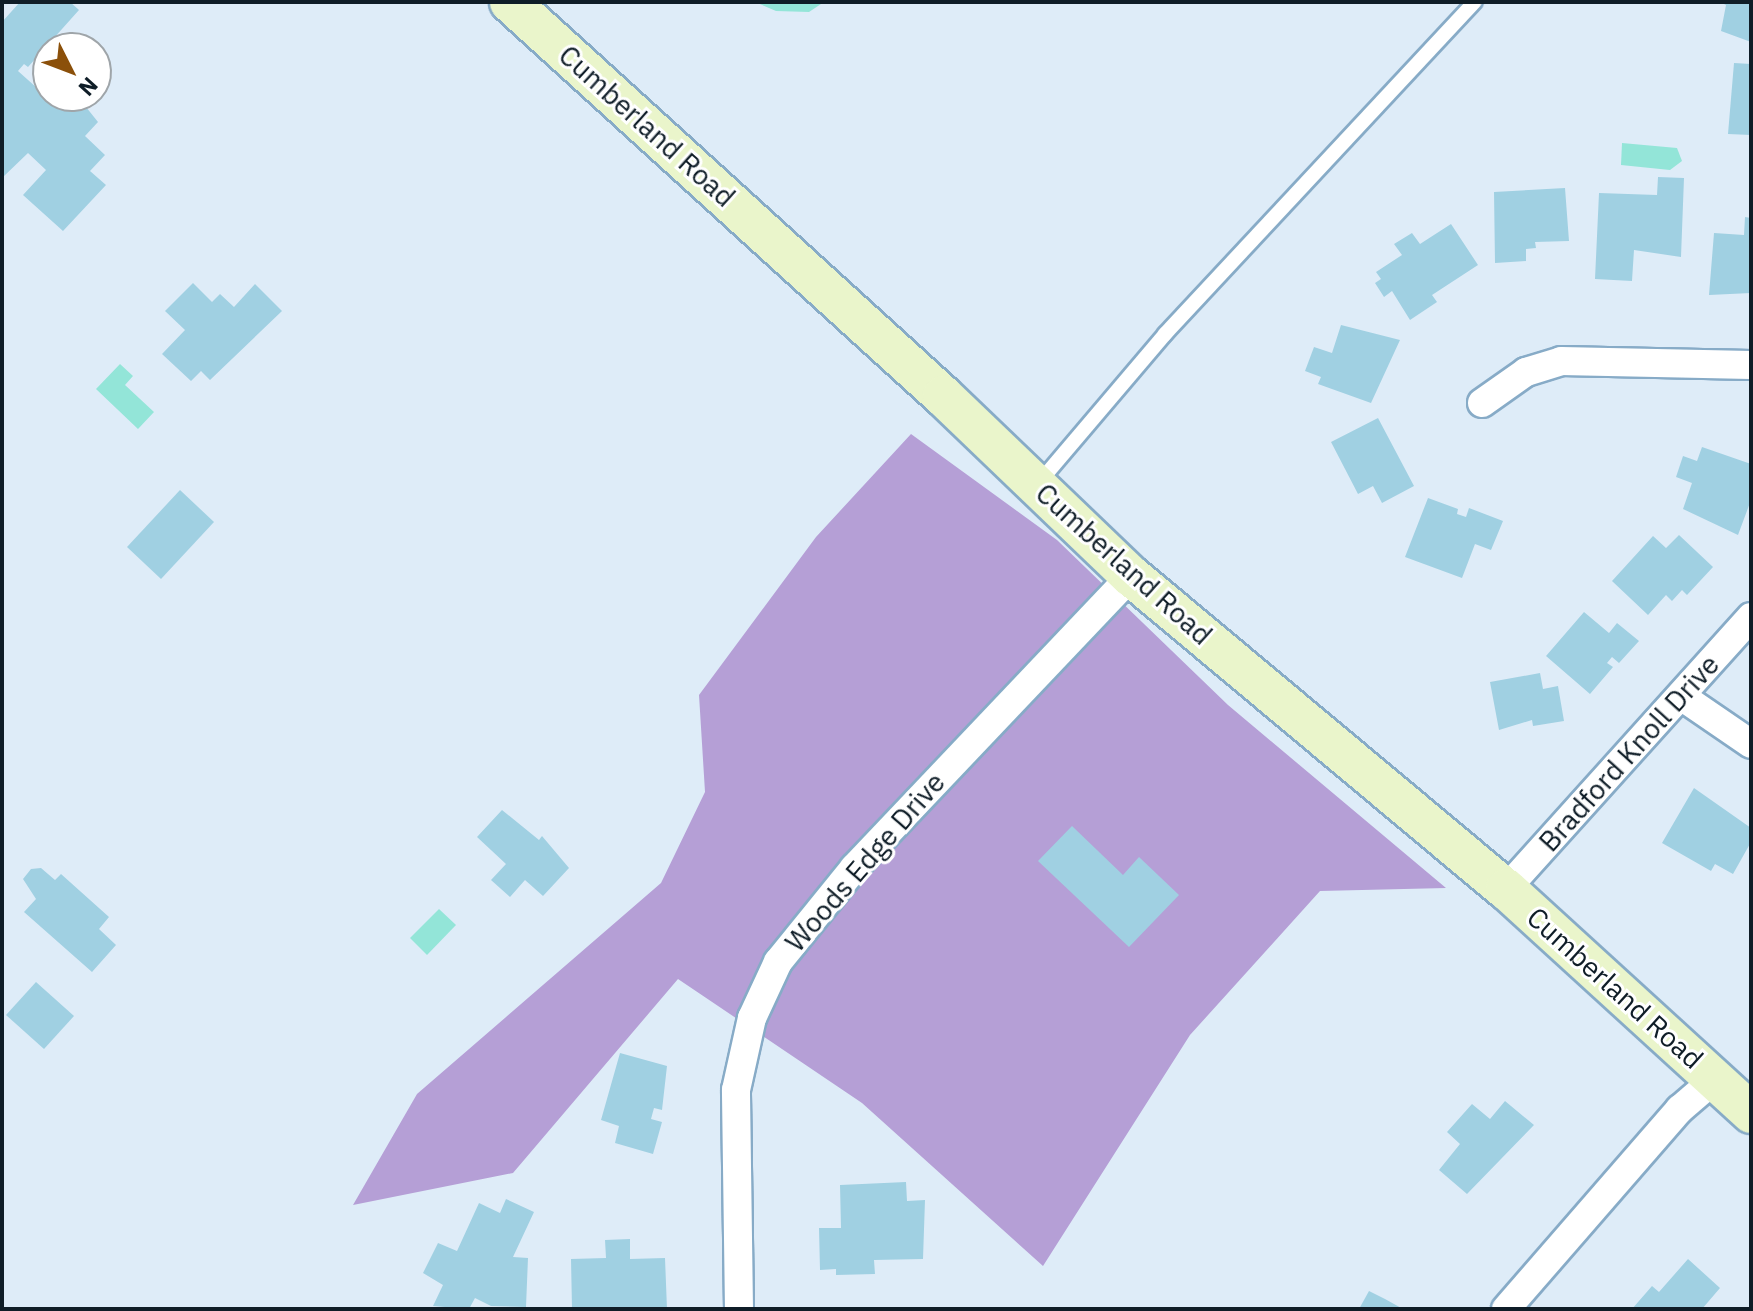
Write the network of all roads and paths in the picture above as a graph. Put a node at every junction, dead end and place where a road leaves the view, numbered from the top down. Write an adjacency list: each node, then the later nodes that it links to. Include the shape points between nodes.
1 (510, 2): 5 (main road, Cumberland Road)
2 (1475, 2): 5 (lane, via 1165,334)
3 (1751, 365): 4 (street, via 1561,361 1526,372)
4 (1482, 403)
5 (1036, 485): 6 (main road, Cumberland Road)
6 (1131, 576): 10 (main road, Cumberland Road); 13 (street, Woods Edge Drive, via 854,868 778,962 752,1018 736,1090)
7 (1751, 617): 8 (street, Bradford Knoll Drive)
8 (1681, 696): 9 (street); 10 (street, Bradford Knoll Drive)
9 (1751, 744)
10 (1506, 889): 11 (main road, Cumberland Road)
11 (1715, 1079): 12 (main road, Cumberland Road); 14 (street, via 1680,1109)
12 (1751, 1113)
13 (739, 1309)
14 (1506, 1309)

